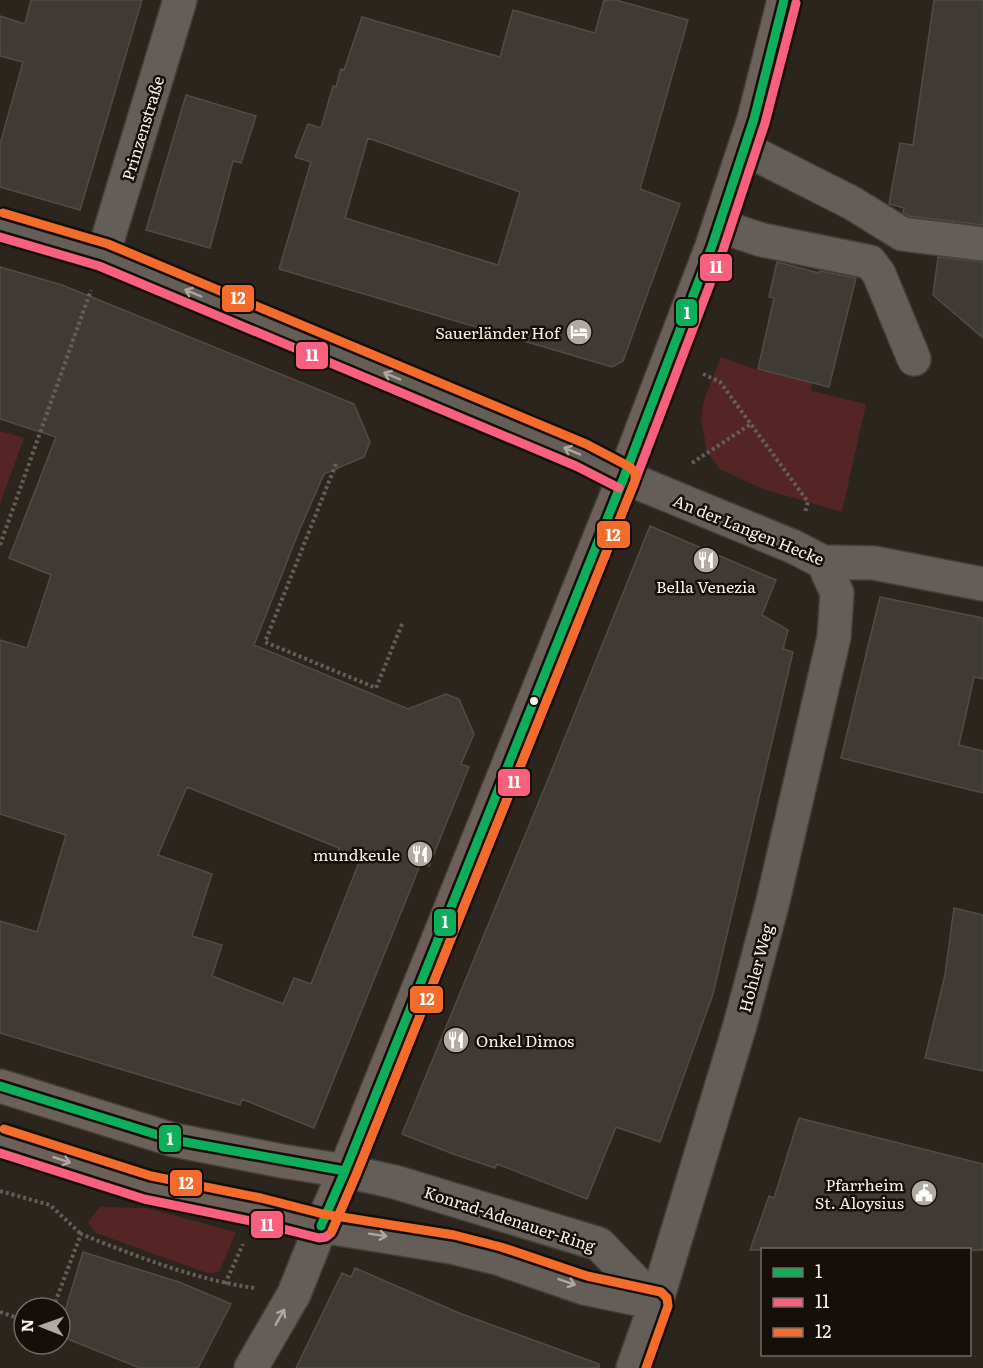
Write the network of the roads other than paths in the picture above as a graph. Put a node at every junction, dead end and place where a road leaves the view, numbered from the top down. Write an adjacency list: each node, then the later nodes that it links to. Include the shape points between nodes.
1 (180, 0): 7 (street, Prinzenstraße)
2 (784, 0): 3 (main road)
3 (745, 149): 5 (main road); 6 (street, via 852,203 902,234)
4 (0, 225): 7 (street, An der Langen Hecke)
5 (720, 226): 8 (street, via 762,240 870,262 879,274); 9 (main road)
6 (983, 244)
7 (103, 255): 9 (street, An der Langen Hecke, one-way to 7, via 570,450)
8 (914, 359)
9 (624, 477): 10 (street, An der Langen Hecke); 14 (main road)
10 (822, 562): 11 (street, An der Langen Hecke, via 874,563); 16 (street, Hohler Weg, via 837,593 834,637 740,1026)
11 (983, 584)
12 (0, 1086): 14 (main road, Konrad-Adenauer-Ring, via 174,1140)
13 (0, 1140): 15 (main road, one-way to 15, via 148,1188)
14 (345, 1171): 15 (main road); 16 (street, Konrad-Adenauer-Ring, via 395,1182 599,1244)
15 (321, 1226): 16 (street, one-way to 16, via 451,1247 497,1258 584,1288); 17 (street, one-way to 15, via 294,1294)
16 (656, 1303): 18 (street, Hohler Weg)
17 (251, 1368)
18 (633, 1368)

